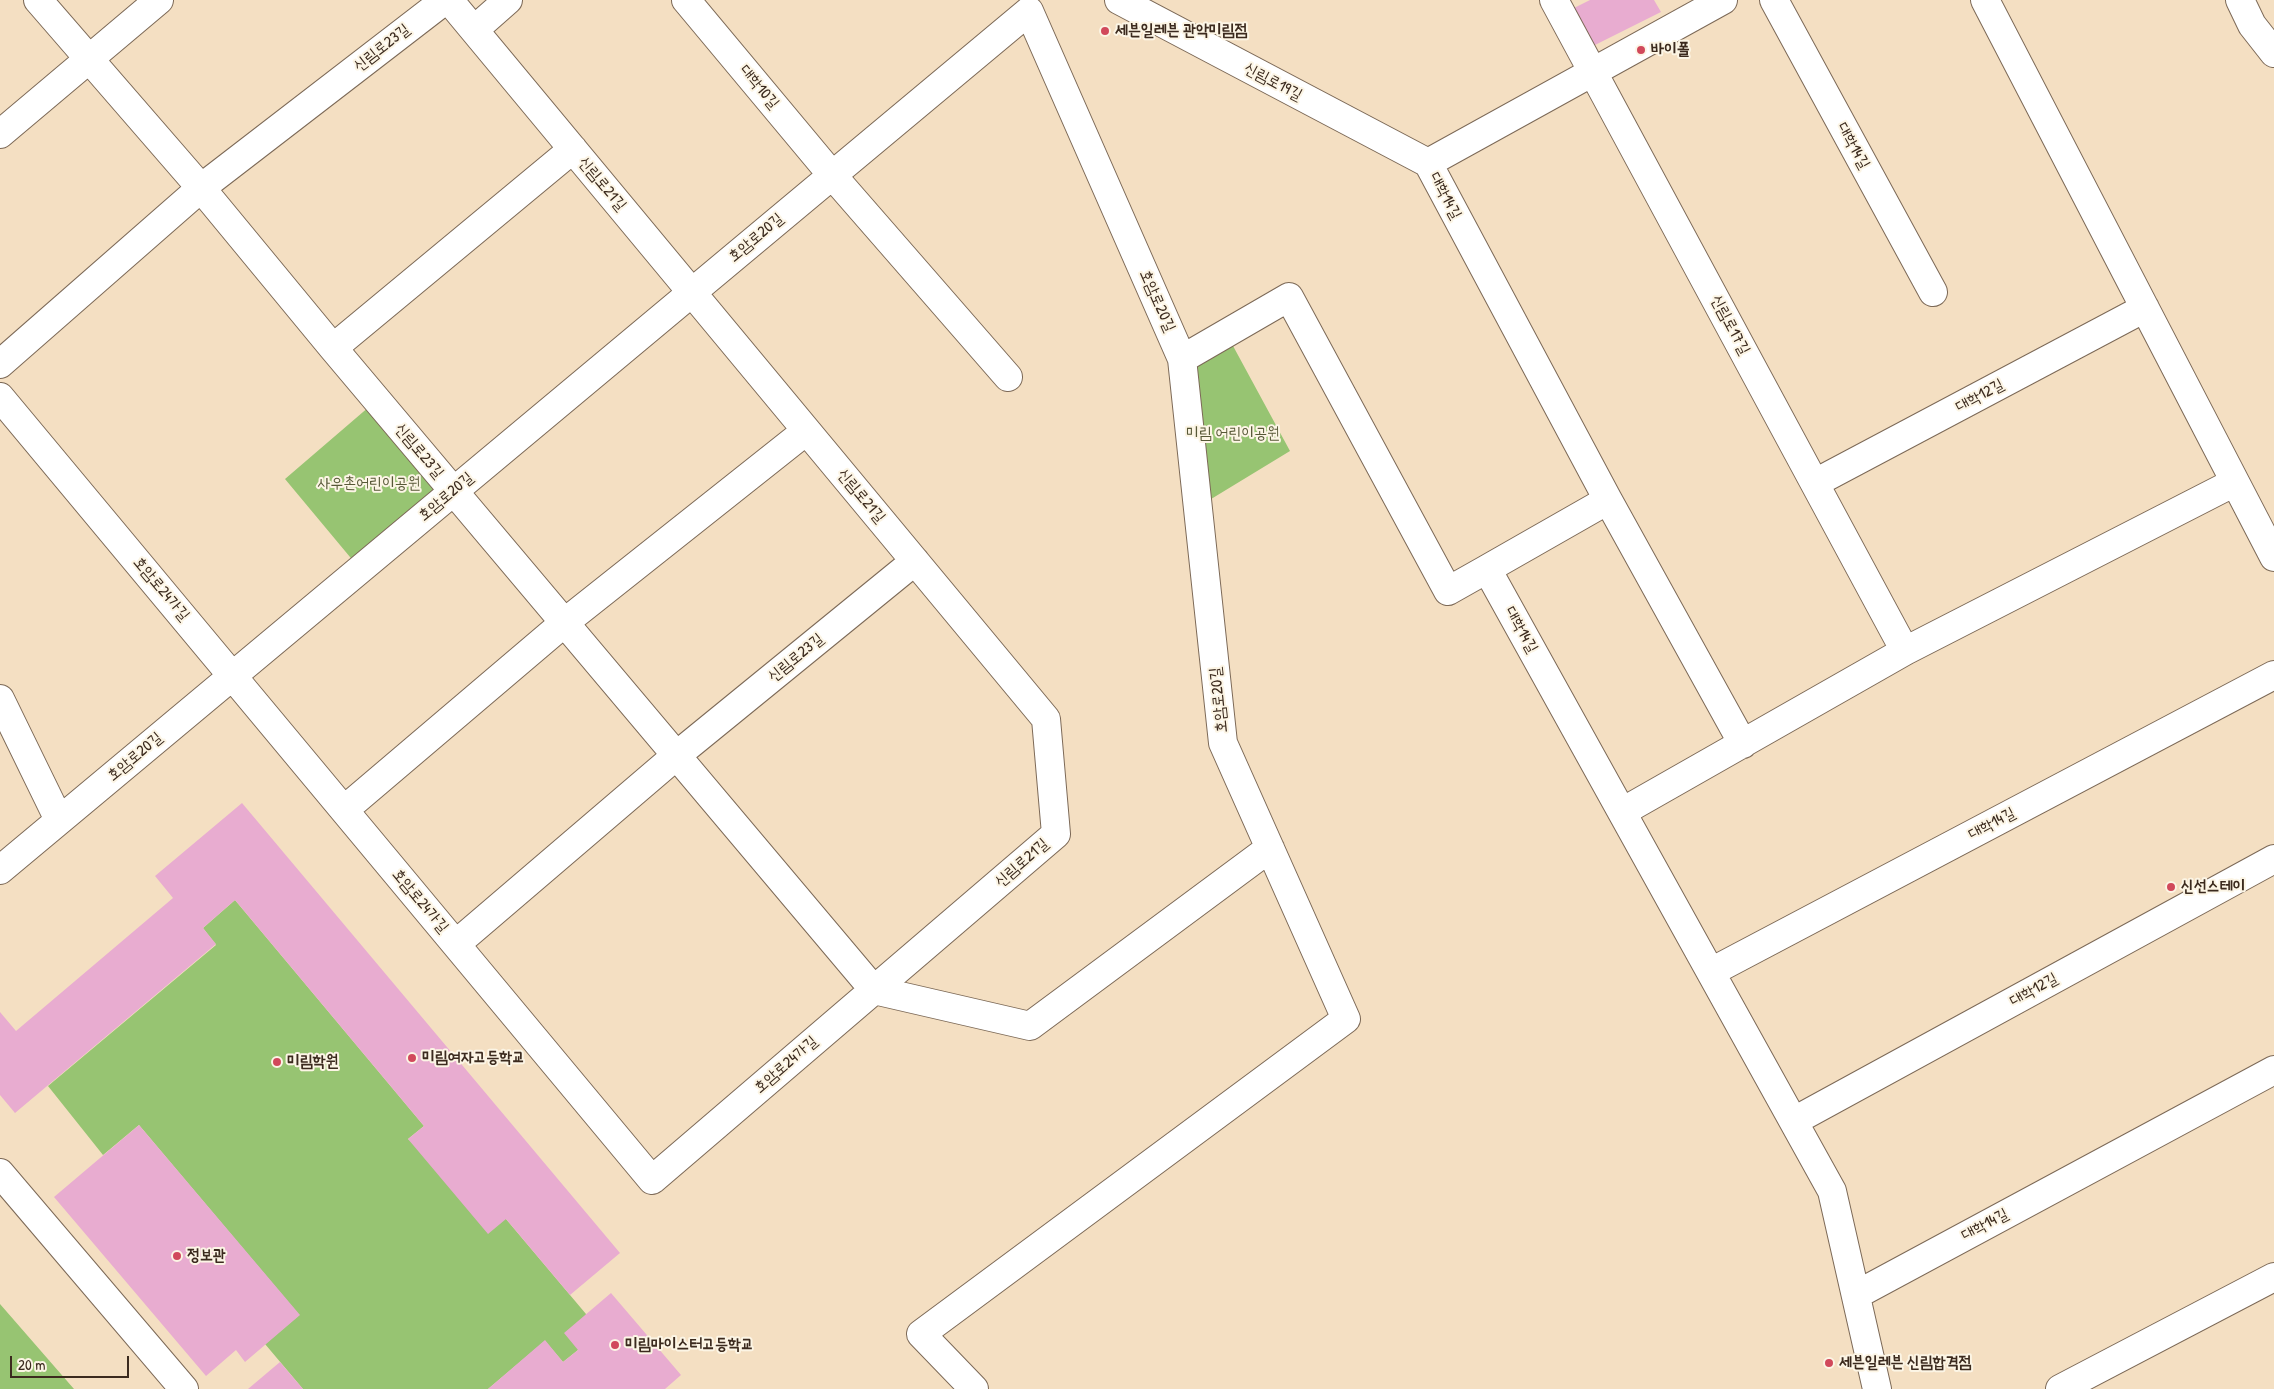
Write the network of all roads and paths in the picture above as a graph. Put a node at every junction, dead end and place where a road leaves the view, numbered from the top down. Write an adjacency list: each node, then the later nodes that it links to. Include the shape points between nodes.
1 (38, 0): 16 (street, 신림로23길)
2 (159, 0): 16 (street)
3 (445, 0): 22 (street, 신림로23길)
4 (449, 0): 14 (street, 신림로21길)
5 (508, 0): 14 (street)
6 (686, 0): 21 (street, 대학10길)
7 (1554, 0): 17 (street, 신림로17길)
8 (1723, 0): 17 (street, 대학14길)
9 (1774, 0): 24 (street, 대학14길)
10 (1985, 0): 25 (street)
11 (2240, 0): 15 (street, via 2252,25)
12 (1136, 4): 20 (street, 신림로19길)
13 (1035, 5): 21 (street, 호암로20길); 27 (street, 호암로20길)
14 (474, 30): 19 (street, 신림로21길)
15 (2274, 53)
16 (88, 60): 18 (street); 22 (street, 신림로23길)
17 (1593, 72): 20 (street, 대학14길); 33 (street, 신림로17길)
18 (0, 134)
19 (573, 149): 23 (street, 신림로21길); 26 (street)
20 (1428, 163): 35 (street, 대학14길)
21 (832, 175): 23 (street, 호암로20길); 29 (street)
22 (200, 188): 26 (street, 신림로23길); 28 (street, 신림로23길)
23 (692, 292): 31 (street, 신림로21길); 34 (street, 호암로20길)
24 (1933, 292)
25 (2145, 308): 32 (street); 33 (street, 대학12길)
26 (332, 348): 34 (street, 신림로23길)
27 (1182, 359): 38 (street, via 1289,297 1448,591); 49 (street, 호암로20길, via 1223,743)
28 (0, 364)
29 (1008, 377)
30 (0, 396): 42 (street, 호암로24가길)
31 (806, 431): 37 (street, 신림로21길); 39 (street)
32 (2235, 482): 36 (street); 40 (street)
33 (1815, 483): 40 (street, 신림로17길)
34 (453, 491): 39 (street, 신림로23길); 42 (street, 호암로20길)
35 (1608, 500): 38 (street); 44 (street, 대학14길)
36 (2274, 557)
37 (915, 561): 45 (street, 신림로23길); 54 (street, 신림로21길, via 1046,719 1056,834)
38 (1487, 569): 47 (street, 대학14길)
39 (564, 623): 45 (street, 신림로23길); 46 (street)
40 (1905, 651): 44 (street)
41 (2274, 675): 53 (street, 대학14길)
42 (232, 676): 46 (street, 호암로24가길); 48 (street, 호암로20길)
43 (0, 700): 48 (street)
44 (1743, 744): 47 (street)
45 (676, 755): 52 (street, 신림로23길); 54 (street, 신림로23길)
46 (344, 810): 52 (street, 호암로24가길)
47 (1622, 812): 53 (street, 대학14길)
48 (59, 820): 51 (street, 호암로20길)
49 (1270, 848): 54 (street, via 1030,1026); 61 (street, 호암로20길, via 1346,1019 921,1334)
50 (2274, 859): 56 (street, 대학12길)
51 (0, 870)
52 (456, 944): 54 (street, 호암로24가길, via 652,1180)
53 (1711, 972): 56 (street, 대학14길)
54 (874, 990)
55 (2274, 1070): 59 (street, 대학14길)
56 (1794, 1122): 59 (street, 대학14길, via 1832,1191)
57 (0, 1173): 60 (street)
58 (2274, 1277): 63 (street)
59 (1856, 1295): 62 (street, 대학14길)
60 (184, 1389)
61 (974, 1389)
62 (1877, 1389)
63 (2060, 1389)

